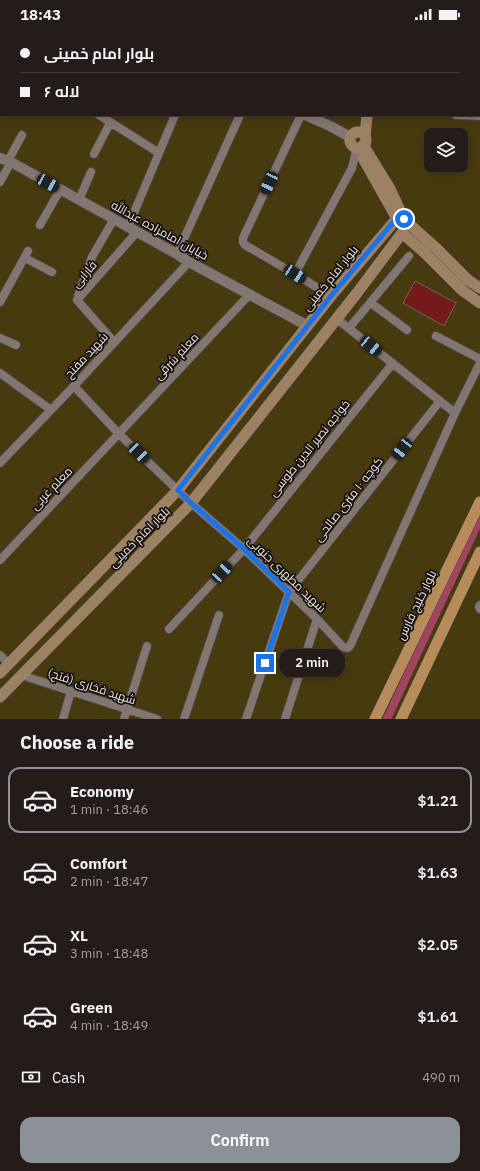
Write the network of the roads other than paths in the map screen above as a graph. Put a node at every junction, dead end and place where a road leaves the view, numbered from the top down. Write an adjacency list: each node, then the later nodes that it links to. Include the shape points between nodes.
1 (100, 116): 8 (street)
2 (175, 116): 11 (street, فارابی)
3 (240, 116): 22 (street)
4 (301, 116): 26 (street, via 243,238 245,245)
5 (308, 116): 10 (street)
6 (360, 116): 10 (main road)
7 (367, 116): 10 (main road)
8 (110, 123): 11 (street); 12 (street)
9 (22, 135): 13 (street)
10 (358, 140): 19 (main road, via 390,189); 26 (street, via 352,168)
11 (159, 153): 21 (street, فارابی)
12 (94, 154)
13 (6, 161): 15 (street); 16 (street, خیابان امامزاده عبدالله)
14 (91, 172): 17 (street)
15 (0, 182)
16 (60, 190): 17 (street, خیابان امامزاده عبدالله); 20 (street)
17 (79, 200): 18 (street, خیابان امامزاده عبدالله)
18 (114, 220): 21 (street, خیابان امامزاده عبدالله); 30 (street, فارابی, via 92,257)
19 (401, 223): 27 (main road, via 436,248 468,280); 29 (main road, بلوار امام خمینی); 33 (main road, via 425,253 462,290); 34 (main road, بلوار امام خمینی)
20 (40, 225)
21 (132, 229): 22 (street, خیابان امامزاده عبدالله); 30 (street, فارابی)
22 (177, 254): 24 (street, خیابان امامزاده عبدالله)
23 (409, 256): 32 (street)
24 (189, 262): 28 (street, خیابان امامزاده عبدالله); 40 (street, شهید مفتح)
25 (52, 272): 31 (street, via 27,255)
26 (295, 274): 29 (street)
27 (480, 288)
28 (250, 294): 35 (street, خیابان امامزاده عبدالله); 50 (street, معلم شرقی)
29 (331, 296): 35 (main road, بلوار امام خمینی)
30 (77, 300): 40 (street)
31 (0, 302)
32 (371, 303): 36 (street); 37 (street)
33 (480, 303)
34 (337, 319): 36 (street); 54 (main road, بلوار امام خمینی)
35 (308, 326): 52 (main road, بلوار امام خمینی)
36 (349, 328): 43 (street)
37 (407, 330)
38 (436, 336): 42 (street)
39 (0, 338): 41 (street)
40 (114, 342): 46 (street, شهید مفتح)
41 (16, 345)
42 (480, 358)
43 (392, 363): 47 (street); 55 (street, خواجه نصیر الدین طوسی)
44 (480, 363): 49 (street)
45 (0, 373): 48 (street)
46 (74, 386): 48 (street, شهید مفتح); 50 (street, شهید مطهری جنوبی)
47 (440, 401): 49 (street); 58 (street, کوچه ۱۰ متری صالحی)
48 (52, 410): 51 (street, شهید مفتح)
49 (455, 413): 62 (street, شهید مطهری جنوبی, via 350,646 343,647)
50 (119, 434): 52 (street, شهید مطهری جنوبی); 57 (street, معلم غربی)
51 (0, 463)
52 (178, 490): 54 (street, شهید مطهری جنوبی); 66 (main road, بلوار امام خمینی)
53 (480, 502): 78 (main road, بلوار خلیج فارس)
54 (191, 503): 55 (street, شهید مطهری جنوبی); 68 (main road, بلوار امام خمینی)
55 (244, 549): 58 (street, شهید مطهری جنوبی); 63 (street, خواجه نصیر الدین طوسی)
56 (480, 552): 79 (main road)
57 (0, 560)
58 (289, 592): 62 (street, شهید مطهری جنوبی); 76 (street, کوچه ۱۰ متری صالحی)
59 (480, 605): 60 (street)
60 (480, 609)
61 (219, 615): 75 (street)
62 (317, 619): 77 (street)
63 (169, 629)
64 (147, 646): 71 (street)
65 (0, 655): 66 (street)
66 (8, 664): 67 (main road, بلوار امام خمینی)
67 (0, 673)
68 (21, 675): 69 (street, شهید فخاری (فتح)); 70 (main road, بلوار امام خمینی)
69 (71, 691): 71 (street, شهید فخاری (فتح)); 72 (street)
70 (0, 697)
71 (127, 709): 73 (street); 74 (street, شهید فخاری (فتح))
72 (63, 719)
73 (124, 719)
74 (156, 719)
75 (184, 719)
76 (246, 719)
77 (285, 719)
78 (375, 719)
79 (401, 719)

